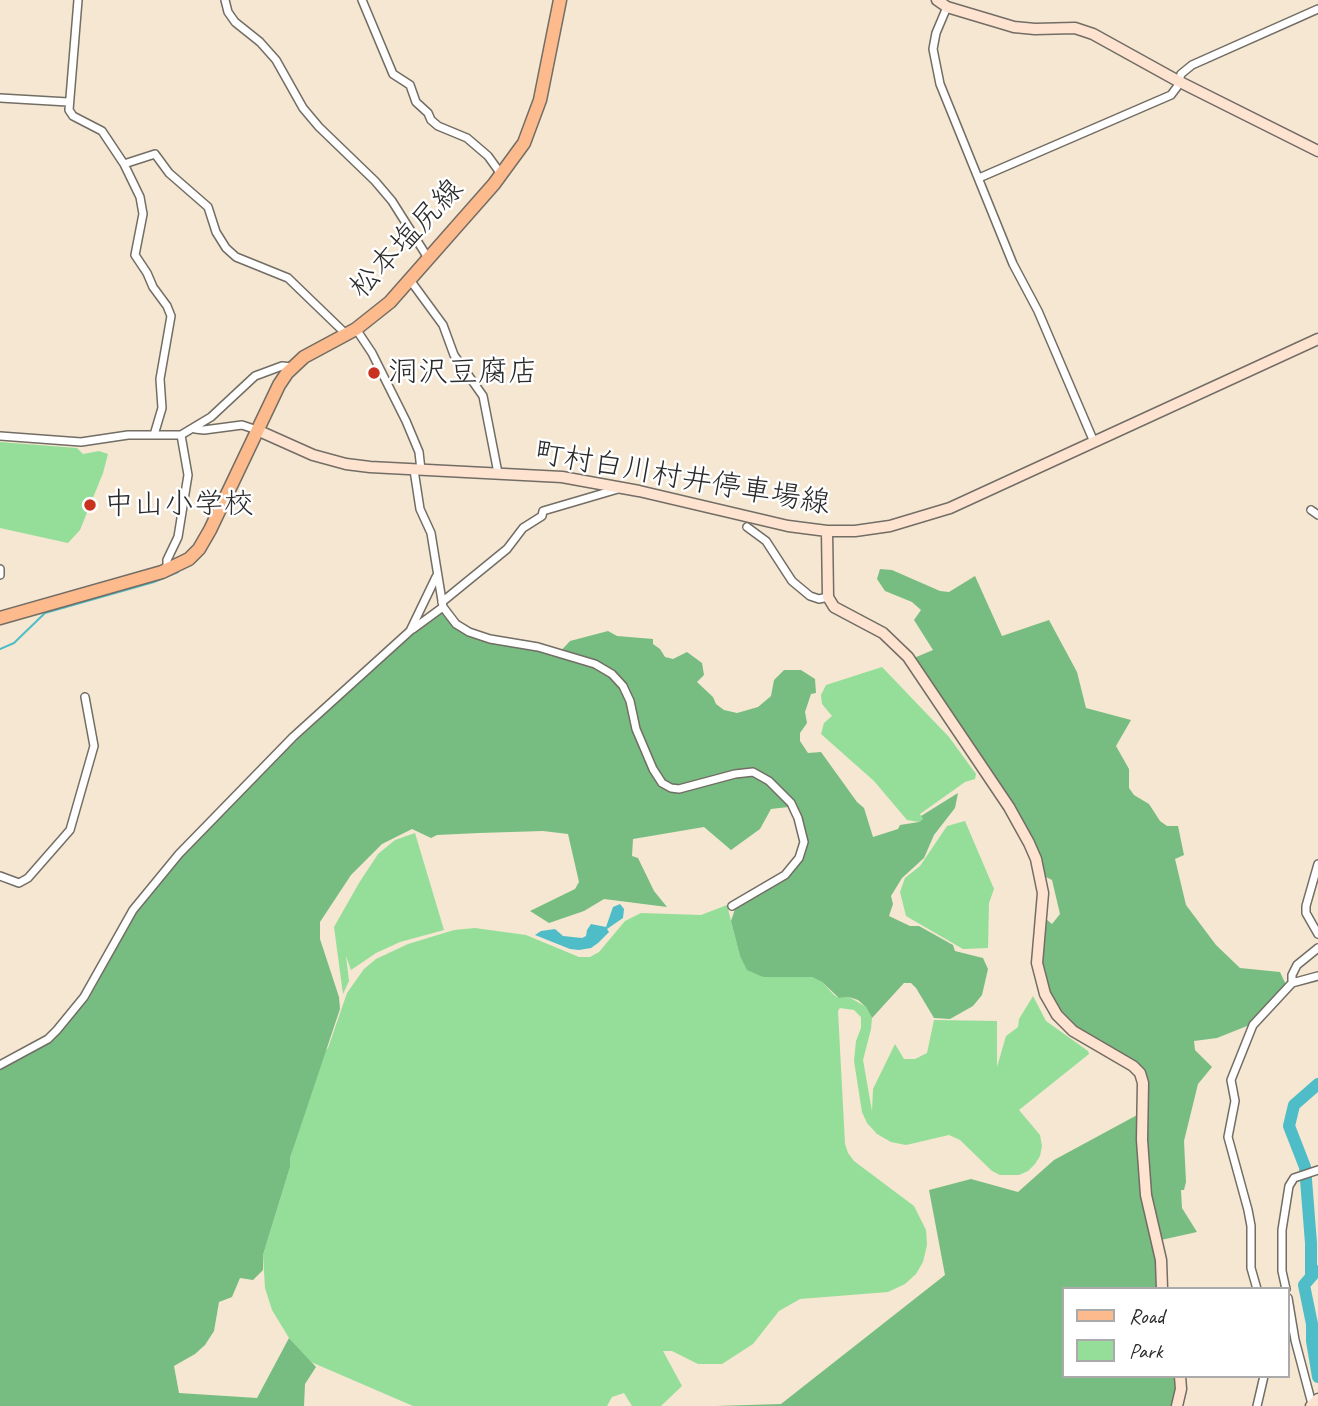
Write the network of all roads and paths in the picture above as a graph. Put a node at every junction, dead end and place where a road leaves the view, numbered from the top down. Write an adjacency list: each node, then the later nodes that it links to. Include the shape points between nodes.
1 (78, 0): 10 (street)
2 (225, 0): 15 (street, via 235,22 276,60 319,128 392,201)
3 (362, 0): 13 (street, via 393,74 410,85 416,102 431,120 467,138)
4 (560, 0): 13 (main road, 松本塩尻線, via 533,124)
5 (937, 0): 6 (main road)
6 (947, 6): 8 (main road, via 1014,27 1075,28); 14 (street, via 933,49 940,84)
7 (1318, 9): 8 (street, via 1192,65)
8 (1178, 81): 11 (main road); 14 (street, via 1171,95)
9 (0, 98): 10 (street)
10 (68, 102): 12 (street, via 73,116 102,131)
11 (1318, 151)
12 (124, 164): 17 (street, via 155,155 208,206 226,248 236,257 288,278); 22 (street, via 143,214 135,255 171,316 160,379 162,408)
13 (502, 174): 15 (main road, 松本塩尻線)
14 (979, 178): 25 (street)
15 (428, 258): 16 (main road, 松本塩尻線)
16 (410, 280): 17 (main road, 松本塩尻線, via 373,318); 27 (street, via 443,325 454,355 483,396)
17 (351, 332): 19 (main road, 松本塩尻線); 26 (street, via 372,353 406,421 419,452)
18 (1318, 340): 25 (main road, 町村白川村井停車場線)
19 (292, 367): 20 (street, via 255,376); 21 (main road, 松本塩尻線)
20 (194, 429): 21 (street, via 242,425); 23 (street)
21 (257, 430): 26 (main road, 町村白川村井停車場線, via 346,464); 32 (main road, 松本塩尻線, via 199,549)
22 (154, 435): 23 (street); 24 (street, via 81,442)
23 (181, 435): 32 (street, via 188,475 178,537)
24 (0, 436)
25 (1094, 442): 30 (main road, 町村白川村井停車場線, via 932,514 890,526)
26 (417, 470): 27 (main road, 町村白川村井停車場線); 34 (street, via 420,509 431,533)
27 (498, 473): 28 (main road, 町村白川村井停車場線, via 562,477)
28 (621, 488): 30 (main road, 町村白川村井停車場線); 36 (street, via 542,511 507,549)
29 (747, 527): 35 (street, via 766,541 792,581 810,596)
30 (827, 531): 35 (main road)
31 (0, 569): 33 (street)
32 (167, 570): 37 (main road, 松本塩尻線)
33 (0, 575)
34 (436, 577): 36 (street); 38 (street)
35 (828, 597): 49 (main road, via 834,607 883,633 908,657 1021,825 1036,859 1043,893 1037,963 1045,994 1073,1031 1140,1073 1146,1195 1161,1260)
36 (442, 604): 38 (street); 42 (street, via 468,632 538,647 595,664 612,674 630,701 653,769 671,788 753,772 783,793 802,832 799,858 785,875)
37 (0, 618)
38 (410, 631): 47 (street, via 293,737 179,854 133,910 85,997 57,1030)
39 (85, 697): 41 (street, via 94,746 70,830 28,878 19,883)
40 (1318, 864): 43 (street, via 1306,914)
41 (0, 876)
42 (732, 906)
43 (1318, 934)
44 (1318, 948): 46 (street, via 1297,965)
45 (1318, 976): 46 (street)
46 (1292, 983): 50 (street, via 1253,1025 1231,1080 1235,1101 1228,1137 1248,1210)
47 (0, 1065)
48 (1314, 1171): 51 (street, via 1294,1178 1289,1186 1282,1230)
49 (1162, 1287)
50 (1256, 1287)
51 (1286, 1287)
52 (1290, 1312): 55 (street)
53 (1180, 1378): 56 (main road)
54 (1264, 1378): 57 (street)
55 (1314, 1402)
56 (1177, 1406)
57 (1257, 1406)

